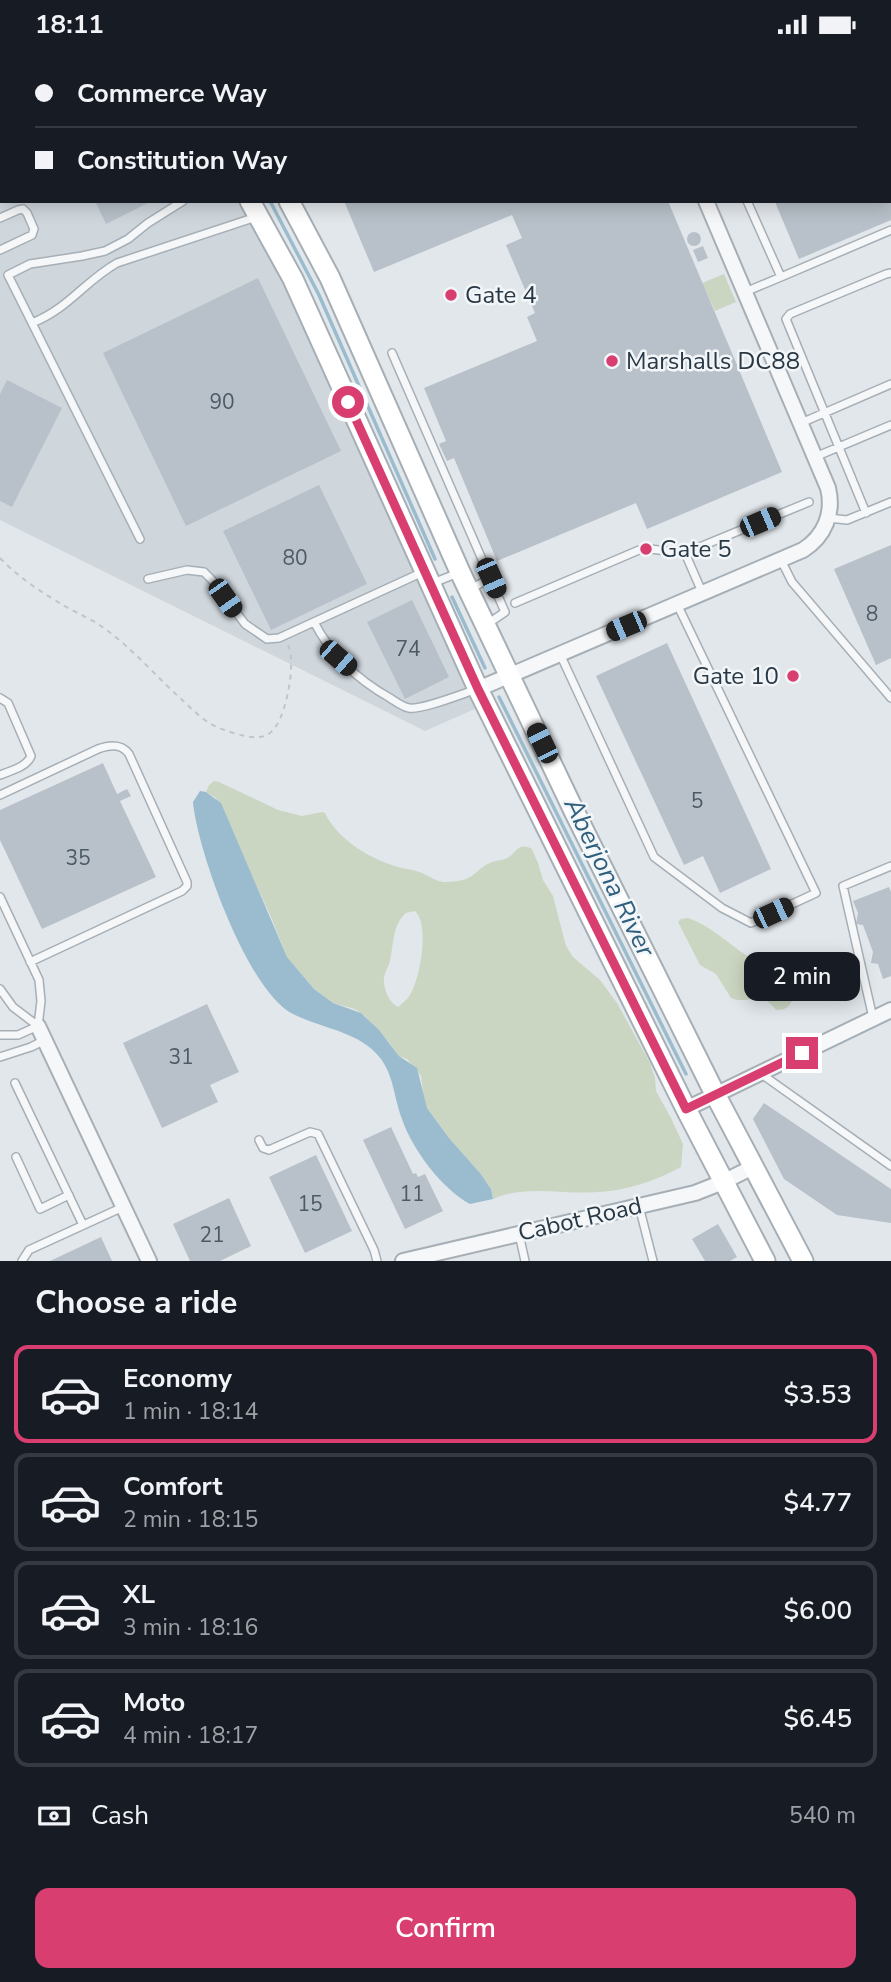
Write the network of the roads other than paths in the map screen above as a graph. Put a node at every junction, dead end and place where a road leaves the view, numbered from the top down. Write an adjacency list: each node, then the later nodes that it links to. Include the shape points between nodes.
1 (180, 203): 12 (lane, via 113,247 30,264 8,275)
2 (290, 203): 27 (street, via 330,278)
3 (707, 203): 11 (street)
4 (748, 203): 10 (lane)
5 (254, 209): 12 (lane, via 117,263 58,310); 28 (street, via 293,279)
6 (0, 218): 8 (lane, via 23,209 34,229 32,235)
7 (891, 230): 10 (lane)
8 (0, 250)
9 (891, 273): 15 (lane, via 786,318)
10 (781, 277): 11 (lane)
11 (745, 292): 16 (street)
12 (32, 323): 24 (lane)
13 (392, 353): 29 (lane)
14 (891, 384): 15 (lane)
15 (824, 413): 16 (lane); 18 (lane)
16 (801, 423): 19 (street)
17 (891, 425): 18 (lane)
18 (838, 447): 19 (lane); 22 (lane)
19 (815, 457): 23 (street, via 830,493)
20 (810, 502): 25 (lane)
21 (891, 502): 22 (lane)
22 (866, 513): 23 (lane, via 847,520)
23 (828, 518): 26 (street, via 812,544)
24 (140, 539)
25 (685, 553): 32 (lane); 33 (lane, via 639,550)
26 (781, 559): 32 (street); 41 (lane, via 792,582)
27 (460, 572): 28 (lane); 31 (street)
28 (427, 578): 35 (lane); 39 (street)
29 (491, 578): 31 (lane); 36 (lane, via 505,612)
30 (148, 579): 35 (lane, via 187,570 204,572 245,624 267,639)
31 (468, 590): 36 (street)
32 (702, 593): 34 (street)
33 (515, 603)
34 (677, 604): 37 (street); 37 (lane, via 816,893 751,923 722,908 654,857)
35 (314, 622): 39 (lane, via 338,658 375,690 408,708)
36 (485, 626): 38 (street)
37 (559, 654): 38 (street)
38 (509, 675): 39 (street); 56 (street)
39 (478, 689): 57 (street)
40 (0, 698): 42 (lane, via 9,705 31,755 26,764)
41 (891, 698)
42 (0, 775)
43 (0, 795): 46 (lane, via 101,748 120,746 129,754 187,882 182,891)
44 (891, 866): 49 (lane, via 843,886)
45 (0, 897): 46 (lane)
46 (30, 962): 50 (lane, via 40,983)
47 (0, 989): 50 (lane, via 13,1007)
48 (891, 1010): 49 (street)
49 (873, 1019): 54 (street)
50 (38, 1026): 51 (lane, via 19,1035); 52 (street)
51 (0, 1035)
52 (45, 1040): 53 (lane); 65 (street)
53 (0, 1056)
54 (760, 1073): 56 (street); 60 (lane)
55 (15, 1083): 63 (lane)
56 (715, 1094): 57 (street); 61 (street)
57 (686, 1109): 62 (street)
58 (259, 1140): 70 (lane, via 264,1149 271,1150 310,1132 318,1134)
59 (16, 1157): 63 (lane, via 40,1209)
60 (891, 1166)
61 (753, 1167): 62 (street, Cabot Road); 75 (street)
62 (723, 1182): 64 (street, Cabot Road); 74 (street)
63 (69, 1195): 66 (lane)
64 (639, 1206): 67 (street, Cabot Road); 73 (lane)
65 (123, 1207): 66 (lane); 69 (street)
66 (83, 1225): 68 (lane, via 29,1250)
67 (519, 1233): 71 (street, Cabot Road); 72 (lane)
68 (22, 1261)
69 (149, 1261)
70 (377, 1261)
71 (404, 1261)
72 (525, 1261)
73 (653, 1261)
74 (765, 1261)
75 (803, 1261)

